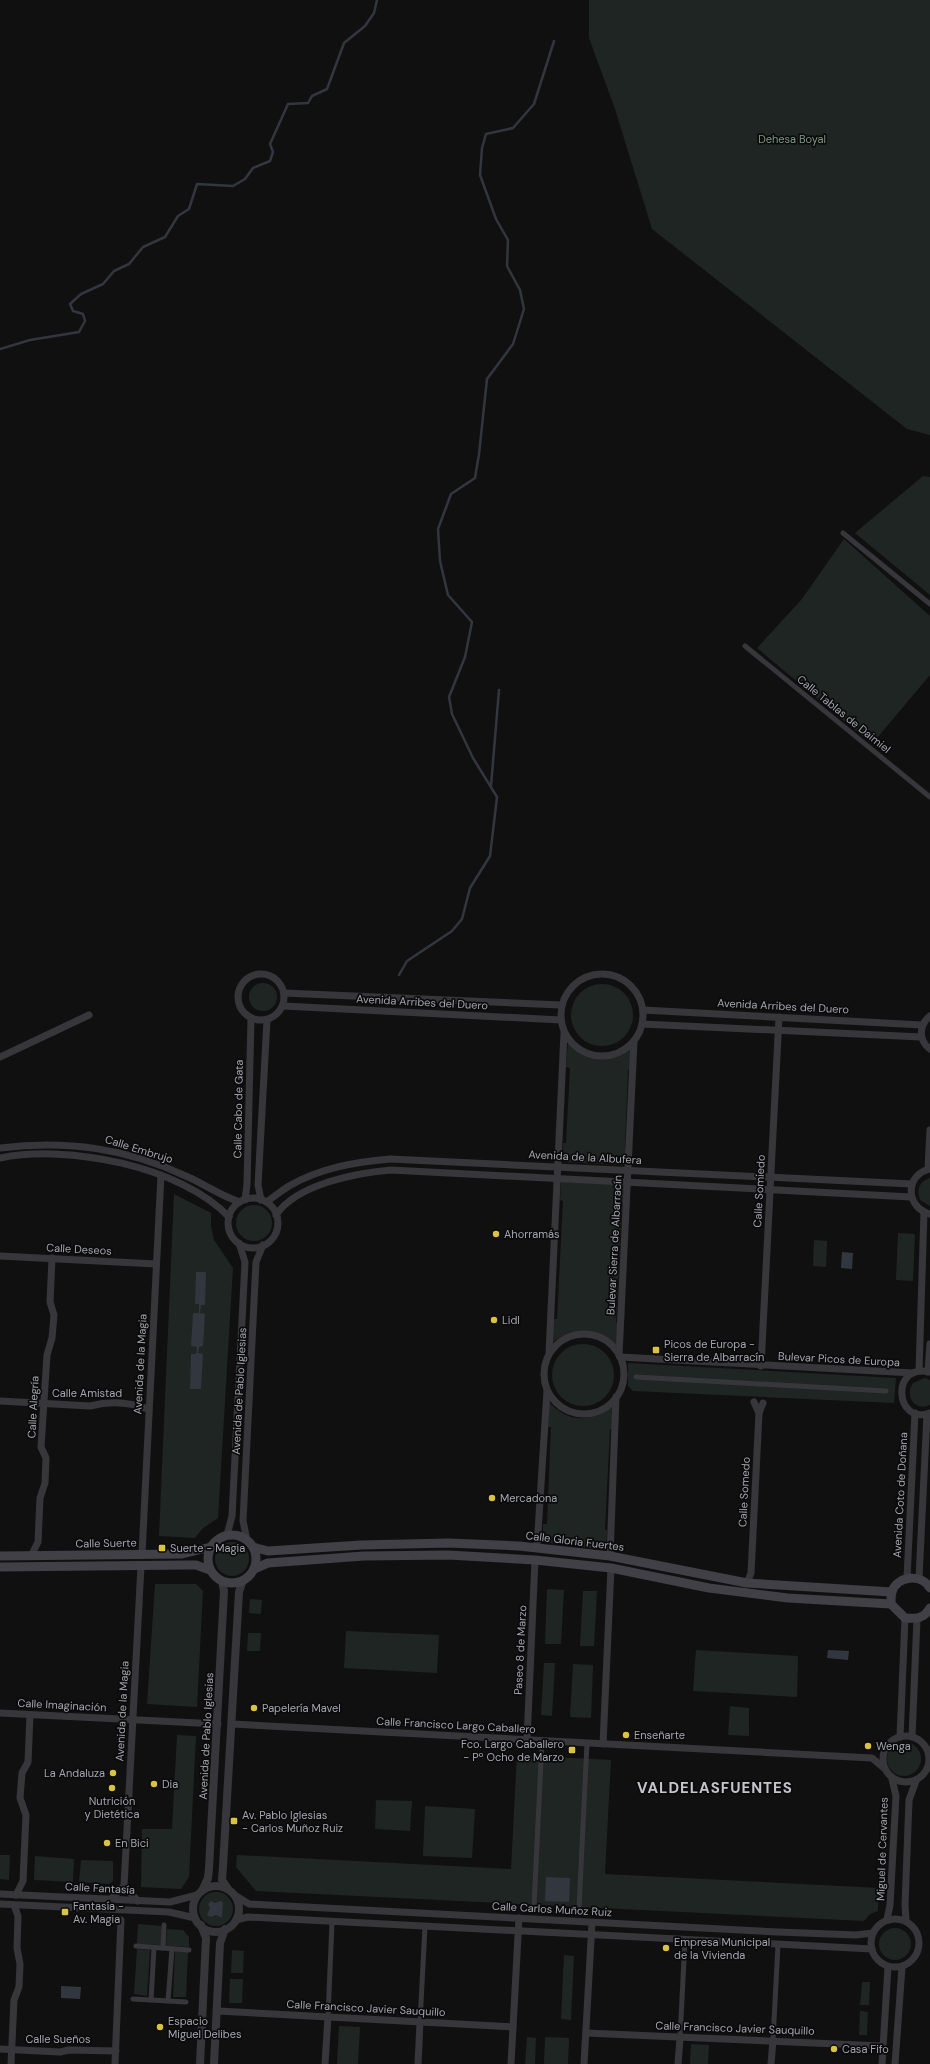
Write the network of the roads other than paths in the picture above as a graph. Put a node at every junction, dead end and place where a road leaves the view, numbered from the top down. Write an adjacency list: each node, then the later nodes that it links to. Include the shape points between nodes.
1 (844, 533): 2 (street)
2 (930, 604)
3 (745, 646): 4 (street, Calle Tablas de Daimiel)
4 (930, 797)
5 (284, 993): 6 (street, Avenida Arribes del Duero); 7 (street); 12 (street, via 276,980 269,976 254,976 247,979 238,992 238,1000 245,1014)
6 (562, 1005): 8 (street, via 567,992 577,982 590,975 604,974 618,977 630,985 638,996); 14 (street)
7 (283, 1006): 13 (street, via 274,1017); 14 (street, Avenida Arribes del Duero)
8 (643, 1010): 11 (street, Avenida Arribes del Duero); 15 (street)
9 (89, 1015): 22 (street)
10 (930, 1016): 16 (street)
11 (779, 1017): 16 (street, Avenida Arribes del Duero); 17 (street, Calle Somiedo)
12 (251, 1018): 13 (street); 36 (street, Calle Cabo de Gata, via 247,1185)
13 (267, 1020): 37 (street, Calle Cabo de Gata, via 258,1185)
14 (560, 1020): 18 (street)
15 (642, 1024): 17 (street); 20 (street)
16 (922, 1026): 19 (street)
17 (778, 1030): 19 (street); 30 (street, Calle Somiedo)
18 (564, 1033): 20 (street, via 573,1045 597,1056 611,1055 624,1050); 26 (street)
19 (921, 1037): 21 (street)
20 (634, 1041): 28 (street, Bulevar Sierra de Albarracín)
21 (930, 1049)
22 (0, 1057)
23 (930, 1130): 27 (street)
24 (0, 1148): 36 (street, Calle Embrujo, via 54,1144 103,1148 154,1163)
25 (0, 1158): 29 (street, Calle Embrujo, via 41,1154 103,1158)
26 (558, 1167): 28 (street, Avenida de la Albufera); 31 (street); 37 (street, Avenida de la Albufera, via 417,1159 361,1161 319,1172)
27 (929, 1169): 33 (street, via 916,1177)
28 (628, 1170): 30 (street, Avenida de la Albufera); 32 (street, Bulevar Sierra de Albarracín)
29 (160, 1175): 40 (street, Calle Embrujo, via 217,1204); 45 (street, Avenida de la Magia)
30 (771, 1177): 33 (street, Avenida de la Albufera); 34 (street, Calle Somiedo)
31 (558, 1179): 32 (street, Avenida de la Albufera); 39 (street, Avenida de la Albufera, via 417,1170 362,1173 321,1185 300,1195 282,1207); 47 (street)
32 (628, 1182): 34 (street, Avenida de la Albufera); 48 (street, Bulevar Sierra de Albarracín)
33 (912, 1184): 35 (street)
34 (770, 1189): 35 (street, Avenida de la Albufera); 49 (street, Calle Somiedo)
35 (911, 1197): 38 (street, via 914,1203)
36 (242, 1201): 37 (street); 40 (street, via 231,1211)
37 (263, 1201): 39 (street, via 272,1207)
38 (927, 1213): 50 (street)
39 (276, 1215): 42 (street, via 277,1229)
40 (229, 1217): 41 (street, via 230,1232)
41 (239, 1244): 42 (street, via 251,1247); 64 (street, Avenida de Pablo Iglesias, via 245,1262 232,1520)
42 (263, 1245): 65 (street, Avenida de Pablo Iglesias, via 256,1262 243,1521)
43 (0, 1256): 44 (street, Calle Deseos)
44 (52, 1258): 45 (street, Calle Deseos); 59 (street, Calle Alegría, via 50,1302 54,1315 47,1355)
45 (156, 1264): 60 (street, Avenida de la Magia)
46 (930, 1344): 51 (street)
47 (549, 1353): 48 (street, via 567,1338 584,1334 602,1338); 53 (street, via 543,1373)
48 (620, 1356): 49 (street, Bulevar Picos de Europa); 55 (street, via 624,1376)
49 (761, 1366): 50 (street, Bulevar Picos de Europa)
50 (916, 1372): 51 (street, Bulevar Picos de Europa); 62 (street, via 904,1381 901,1391 902,1401)
51 (929, 1372)
52 (636, 1377): 54 (street)
53 (547, 1391): 55 (street, via 554,1401 574,1413 598,1412); 67 (street)
54 (886, 1391)
55 (616, 1397): 71 (street)
56 (0, 1401): 59 (street, Calle Amistad)
57 (754, 1402): 61 (street)
58 (763, 1403): 61 (street, Calle Somedo)
59 (44, 1404): 60 (street, Calle Amistad, via 135,1404); 70 (street, Calle Alegría, via 42,1447 46,1458 45,1483 40,1498 38,1542)
60 (148, 1410): 68 (street, Avenida de la Magia)
61 (759, 1413): 82 (street, Calle Somedo)
62 (915, 1414): 63 (street); 78 (street, Avenida Coto de Doñana)
63 (928, 1414): 79 (street, Avenida Coto de Doñana)
64 (227, 1535): 65 (main road, via 235,1535); 66 (main road, via 218,1539)
65 (250, 1543): 67 (main road, Calle Gloria Fuertes, via 268,1551 361,1545 440,1544); 76 (main road, via 256,1558)
66 (211, 1547): 68 (main road, Calle Suerte, via 182,1554); 77 (main road, via 208,1558)
67 (538, 1548): 71 (main road, Calle Gloria Fuertes)
68 (142, 1554): 70 (main road, Calle Suerte)
69 (0, 1556): 70 (main road, Calle Suerte)
70 (31, 1556)
71 (610, 1556): 82 (main road, Calle Gloria Fuertes)
72 (535, 1560): 75 (main road, Calle Gloria Fuertes); 76 (main road, Calle Gloria Fuertes, via 448,1555 364,1556 268,1563); 96 (street, Paseo 8 de Marzo)
73 (140, 1566): 74 (main road, Calle Suerte); 77 (main road, Calle Suerte, via 196,1565); 91 (street, Avenida de la Magia)
74 (0, 1567)
75 (611, 1568): 85 (main road, Calle Gloria Fuertes, via 749,1594); 99 (street)
76 (254, 1569): 80 (main road)
77 (210, 1570): 81 (main road)
78 (907, 1578): 79 (main road); 84 (main road, via 897,1584)
79 (919, 1578): 83 (main road)
80 (243, 1580): 81 (main road, via 232,1583); 93 (street, via 239,1592)
81 (222, 1581): 92 (street, Avenida de Pablo Iglesias, via 224,1591)
82 (752, 1583): 84 (main road, Calle Gloria Fuertes)
83 (930, 1588)
84 (892, 1592): 85 (main road)
85 (891, 1604): 87 (main road)
86 (930, 1608): 88 (main road)
87 (905, 1618): 88 (main road); 94 (street)
88 (917, 1619): 95 (street)
89 (0, 1713): 90 (street, Calle Imaginación)
90 (30, 1715): 91 (street, Calle Imaginación); 111 (street, via 28,1762 22,1773 20,1798 26,1815 23,1882)
91 (133, 1720): 92 (street, Calle Imaginación); 107 (street, Avenida de la Magia)
92 (218, 1724): 109 (street, Avenida de Pablo Iglesias, via 208,1876)
93 (232, 1724): 96 (street, Calle Francisco Largo Caballero); 108 (street, via 222,1880)
94 (900, 1736): 95 (street); 100 (street)
95 (912, 1737): 101 (street, via 922,1742)
96 (527, 1740): 97 (street, Calle Francisco Largo Caballero)
97 (542, 1741): 98 (street, Calle Francisco Largo Caballero); 116 (street)
98 (587, 1743): 99 (street, Calle Francisco Largo Caballero); 118 (street)
99 (603, 1744): 102 (street, Calle Francisco Largo Caballero)
100 (886, 1747): 102 (street); 103 (street, via 882,1758)
101 (929, 1753): 104 (street)
102 (872, 1758): 103 (street)
103 (884, 1768): 105 (street)
104 (929, 1769): 106 (street)
105 (892, 1778): 106 (street, via 903,1783); 124 (street, Miguel de Cervantes, via 896,1796)
106 (916, 1781): 125 (street, via 909,1800)
107 (124, 1886): 112 (street); 113 (street)
108 (230, 1891): 109 (street, via 219,1886 210,1887); 121 (street, Calle Carlos Muñoz Ruiz, via 249,1904); 123 (street, via 239,1906)
109 (200, 1893): 113 (street, Calle Fantasía, via 170,1902); 120 (street, via 194,1902)
110 (0, 1894): 111 (street, Calle Fantasía)
111 (16, 1894): 112 (street, Calle Fantasía)
112 (111, 1900): 113 (street, Calle Fantasía)
113 (138, 1901)
114 (0, 1904): 115 (street, Calle Fantasía)
115 (14, 1905): 117 (street, Calle Fantasía); 158 (street, via 18,1916 17,1948 20,1964 19,1987 14,2000)
116 (534, 1906)
117 (112, 1909): 119 (street, Calle Fantasía); 122 (street)
118 (579, 1909)
119 (134, 1910): 120 (street, Calle Fantasía, via 179,1913); 122 (street)
120 (195, 1918): 129 (street)
121 (519, 1918): 127 (street, Calle Carlos Muñoz Ruiz); 132 (street)
122 (121, 1920): 159 (street)
123 (236, 1920): 126 (street, via 248,1918); 131 (street)
124 (887, 1920): 125 (street); 133 (street)
125 (906, 1921): 144 (street, via 917,1932 919,1944 914,1959)
126 (332, 1922): 130 (street); 150 (street)
127 (592, 1922): 133 (street, Calle Carlos Muñoz Ruiz, via 853,1935); 134 (street)
128 (164, 1925): 139 (street)
129 (201, 1925): 131 (street, via 208,1930); 162 (street, via 206,1938)
130 (425, 1926): 132 (street); 151 (street)
131 (225, 1929): 149 (street, via 220,1943)
132 (518, 1932): 134 (street); 152 (street)
133 (873, 1933): 141 (street)
134 (591, 1935): 135 (street); 153 (street)
135 (685, 1940): 136 (street); 154 (street)
136 (778, 1945): 141 (street); 155 (street)
137 (136, 1946): 138 (street)
138 (154, 1948): 139 (street); 146 (street)
139 (163, 1948): 140 (street)
140 (172, 1949): 142 (street); 147 (street)
141 (872, 1949): 143 (street, via 878,1960)
142 (189, 1950)
143 (888, 1967): 144 (street); 156 (street)
144 (902, 1967): 171 (street)
145 (133, 1999): 146 (street)
146 (151, 2000): 147 (street)
147 (168, 2001): 148 (street)
148 (186, 2002)
149 (218, 2011): 150 (street, Calle Francisco Javier Sauquillo); 163 (street)
150 (328, 2017): 151 (street, Calle Francisco Javier Sauquillo); 164 (street)
151 (420, 2022): 152 (street, Calle Francisco Javier Sauquillo); 165 (street)
152 (513, 2027): 166 (street)
153 (586, 2033): 154 (street, Calle Francisco Javier Sauquillo); 167 (street)
154 (680, 2038): 155 (street, Calle Francisco Javier Sauquillo); 168 (street)
155 (773, 2040): 156 (street, Calle Francisco Javier Sauquillo); 169 (street)
156 (882, 2046): 170 (street)
157 (0, 2049): 158 (street, Calle Sueños)
158 (12, 2050): 159 (street, Calle Sueños); 160 (street)
159 (116, 2051): 161 (street)
160 (11, 2064)
161 (115, 2064)
162 (200, 2064)
163 (214, 2064)
164 (326, 2064)
165 (418, 2064)
166 (511, 2064)
167 (584, 2064)
168 (678, 2064)
169 (771, 2064)
170 (882, 2064)
171 (895, 2064)

